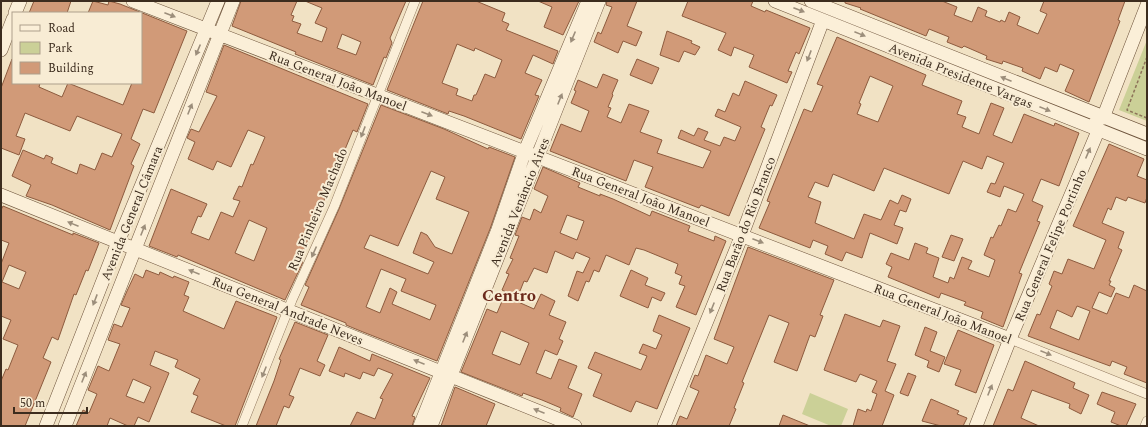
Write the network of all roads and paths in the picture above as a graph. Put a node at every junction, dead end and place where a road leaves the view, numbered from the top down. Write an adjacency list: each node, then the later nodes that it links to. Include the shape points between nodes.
1 (20, 1): 12 (street)
2 (133, 1): 14 (street, Rua General João Manoel, one-way to 14)
3 (218, 1): 14 (street, Avenida General Câmara)
4 (233, 1): 15 (street, Avenida General Câmara)
5 (415, 1): 18 (street, Rua Pinheiro Machado)
6 (588, 1): 19 (street, Avenida Venâncio Aires, one-way to 19)
7 (599, 1): 19 (street, Avenida Venâncio Aires, one-way to 7)
8 (775, 1): 11 (street, Avenida Presidente Vargas, one-way to 11)
9 (811, 1): 11 (street, Avenida Presidente Vargas)
10 (1147, 5): 20 (street, Rua General Felipe Portinho)
11 (828, 10): 20 (street, Avenida Presidente Vargas, one-way to 11); 22 (street, Avenida Presidente Vargas, one-way to 22); 27 (street, Rua Barão do Rio Branco, one-way to 27)
12 (16, 12)
13 (12, 22): 16 (street)
14 (207, 29): 15 (street, Rua General João Manoel); 28 (street, Avenida General Câmara, one-way to 28)
15 (220, 34): 18 (street, Rua General João Manoel); 29 (street, Avenida General Câmara, one-way to 15)
16 (1, 50)
17 (1147, 57): 21 (path, via 1127,110)
18 (378, 96): 25 (street, Rua General João Manoel, one-way to 25); 30 (street, Rua Pinheiro Machado, one-way to 30, via 334,207)
19 (546, 117): 25 (street, Avenida Venâncio Aires)
20 (1103, 118): 22 (street, Rua General Felipe Portinho, via 1107,122 1107,128); 23 (street, Avenida Presidente Vargas)
21 (1147, 118)
22 (1098, 130): 24 (street, Avenida Presidente Vargas); 31 (street, Rua General Felipe Portinho, one-way to 22)
23 (1147, 134)
24 (1147, 149)
25 (531, 154): 27 (street, Rua General João Manoel); 32 (street, Avenida Venâncio Aires)
26 (1, 195): 28 (street, Rua General Andrade Neves, one-way to 26)
27 (742, 235): 31 (street, Rua General João Manoel, one-way to 31); 41 (street, Rua Barão do Rio Branco, one-way to 41)
28 (118, 242): 29 (street, Rua General Andrade Neves); 35 (street, Avenida General Câmara, one-way to 35)
29 (135, 249): 30 (street, Rua General Andrade Neves, one-way to 29); 36 (street, Avenida General Câmara, one-way to 29)
30 (288, 310): 32 (street, Rua General Andrade Neves, one-way to 30); 37 (street, Rua Pinheiro Machado, one-way to 37)
31 (1010, 339): 33 (street, Rua General João Manoel, one-way to 33); 42 (street, Rua General Felipe Portinho, one-way to 31)
32 (446, 374): 38 (street, Avenida Venâncio Aires); 39 (street, Avenida Venâncio Aires); 40 (street, Rua General Andrade Neves, one-way to 32)
33 (1147, 394)
34 (1147, 420): 43 (street)
35 (46, 426)
36 (65, 426)
37 (242, 426)
38 (420, 426)
39 (431, 426)
40 (575, 426)
41 (664, 426)
42 (976, 426)
43 (1145, 426)

